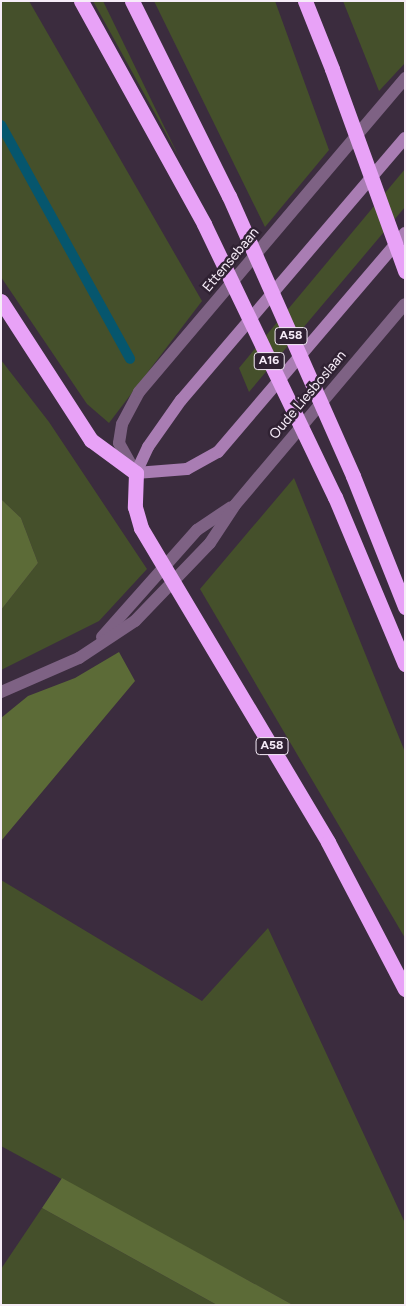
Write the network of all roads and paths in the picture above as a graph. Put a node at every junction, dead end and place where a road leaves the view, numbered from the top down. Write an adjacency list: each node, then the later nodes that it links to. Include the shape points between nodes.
1 (80, 1): 16 (highway, A16, bridge, via 204,224 334,498)
2 (132, 1): 14 (highway, A58, bridge, via 229,196 353,476)
3 (304, 1): 7 (highway, bridge)
4 (405, 78): 10 (street, Ettensebaan, via 139,392 122,424 119,443)
5 (405, 138): 10 (main road, via 181,400 148,447)
6 (405, 233): 10 (main road, via 218,452 187,468)
7 (405, 271)
8 (1, 301): 10 (highway, via 91,440)
9 (405, 304): 11 (street, Oude Liesboslaan)
10 (136, 473): 12 (highway, via 137,514)
11 (235, 505): 12 (street, Oude Liesboslaan, via 197,530); 13 (street, Oude Liesboslaan, via 210,543)
12 (164, 566): 13 (highway); 15 (street, Oude Liesboslaan)
13 (173, 580): 15 (street, Oude Liesboslaan, via 134,621); 18 (highway, A58, via 332,850)
14 (405, 607)
15 (98, 643): 17 (street, Oude Liesboslaan, via 79,658)
16 (405, 664)
17 (1, 692)
18 (405, 989)

